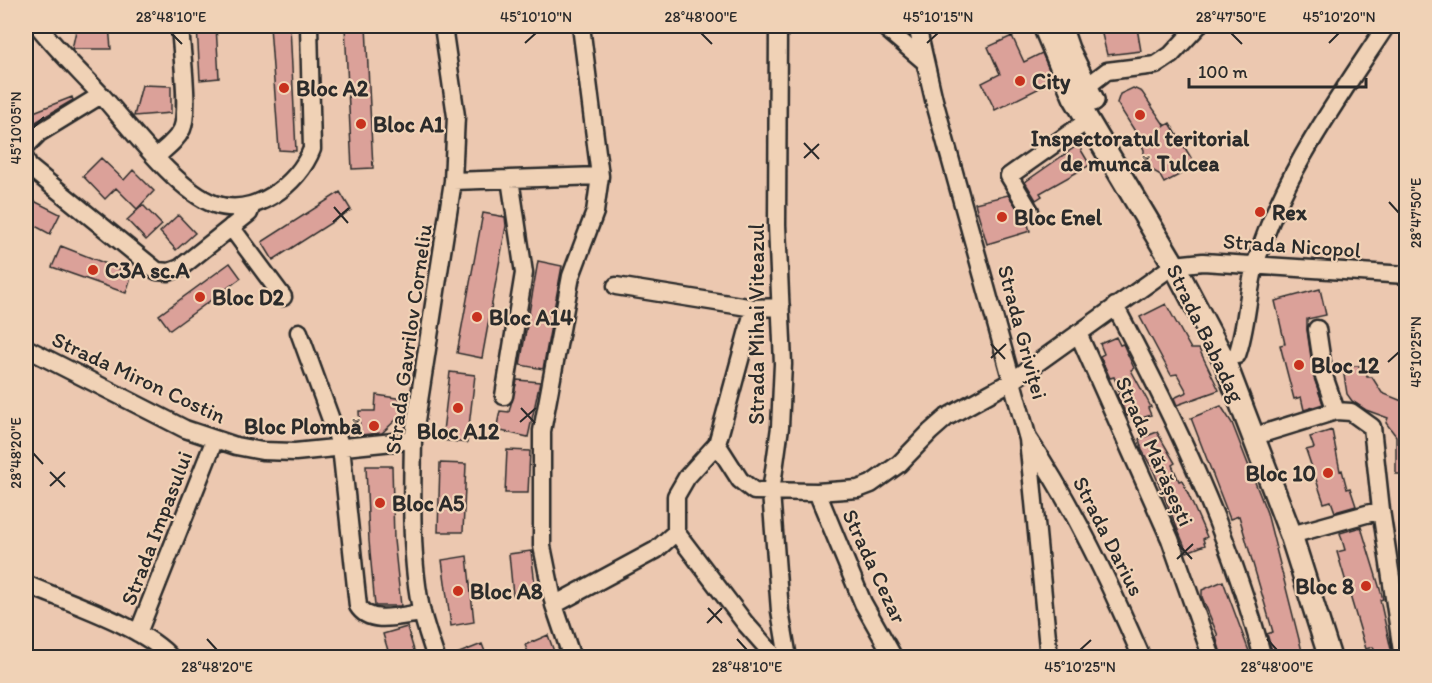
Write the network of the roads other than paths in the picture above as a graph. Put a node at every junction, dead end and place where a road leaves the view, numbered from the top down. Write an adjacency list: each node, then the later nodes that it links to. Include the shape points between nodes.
1 (38, 26): 15 (street)
2 (180, 26): 18 (street, via 183,127)
3 (309, 26): 23 (street, via 312,149 306,166 295,178 270,198)
4 (443, 26): 22 (street, Strada Gavrilov Corneliu, via 456,116)
5 (581, 26): 20 (street)
6 (778, 26): 32 (street, Strada Mihai Viteazul)
7 (883, 26): 13 (street)
8 (917, 26): 13 (street, Strada Griviței)
9 (1044, 26): 14 (main road, Strada Babadag)
10 (1060, 26): 14 (main road, Strada Babadag)
11 (1198, 26): 14 (street, via 1156,65 1107,71)
12 (1386, 26): 27 (street, via 1298,163)
13 (924, 61): 39 (street, Strada Griviței)
14 (1080, 92): 16 (main road, Strada Babadag); 26 (main road, Strada Babadag)
15 (101, 95): 17 (street, via 39,133); 18 (street)
16 (1087, 121): 24 (street, via 1009,176); 26 (main road, Strada Babadag)
17 (26, 146)
18 (157, 156): 23 (street, via 176,178 214,204)
19 (26, 160): 25 (street, via 28,166 157,271 180,268)
20 (600, 176): 21 (street); 54 (street, via 595,212 571,276 542,431 542,546)
21 (510, 179): 22 (street); 40 (street, via 524,273)
22 (453, 182): 45 (street, Strada Gavrilov Corneliu)
23 (252, 205): 25 (street, via 249,213)
24 (1030, 211)
25 (231, 226): 30 (street)
26 (1181, 264): 27 (street, Strada Nicopol); 31 (street); 38 (main road, Strada Babadag); 42 (main road, Strada Babadag)
27 (1255, 265): 28 (street, Strada Nicopol); 38 (street)
28 (1407, 275)
29 (616, 286): 33 (street)
30 (283, 297)
31 (1115, 306): 36 (street); 66 (street, via 1220,524)
32 (780, 307): 33 (street); 48 (street, Strada Mihai Viteazul, via 780,428)
33 (754, 308): 46 (street)
34 (1317, 329): 41 (street, via 1324,376)
35 (299, 333): 47 (street)
36 (1077, 333): 39 (street); 65 (street, Strada Mărășești, via 1170,539)
37 (26, 348): 44 (street, Strada Miron Costin, via 185,429)
38 (1237, 355): 42 (main road, Strada Babadag)
39 (1012, 381): 43 (street, Strada Griviței); 49 (street, via 948,417 883,478 858,489)
40 (504, 396)
41 (1336, 411): 42 (street); 50 (street, via 1351,412 1372,427)
42 (1260, 434): 52 (main road, Strada Babadag)
43 (1028, 439): 63 (street, Strada Griviței); 64 (street, Strada Darius, via 1061,488 1097,556)
44 (215, 440): 47 (street, Strada Miron Costin, via 262,451); 56 (street, Strada Impasului)
45 (413, 440): 47 (street, Strada Miron Costin); 55 (street, Strada Gavrilov Corneliu, via 417,582)
46 (717, 444): 48 (street, via 747,488); 51 (street, via 687,477 676,496)
47 (341, 447): 55 (street, via 358,606 368,617 375,618)
48 (771, 492): 49 (street); 61 (street, Strada Mihai Viteazul, via 780,611)
49 (817, 492): 62 (street, Strada Cezar, via 863,603)
50 (1381, 510): 52 (street); 69 (street)
51 (676, 532): 54 (street, via 656,550); 60 (street)
52 (1296, 534): 67 (main road, Strada Babadag); 68 (main road, Strada Babadag, via 1324,598)
53 (26, 584): 56 (street)
54 (554, 605): 59 (street)
55 (422, 613): 58 (street, Strada Gavrilov Corneliu)
56 (138, 633): 57 (street)
57 (171, 657)
58 (436, 657)
59 (572, 657)
60 (776, 657)
61 (788, 657)
62 (894, 657)
63 (1049, 657)
64 (1142, 657)
65 (1212, 657)
66 (1263, 657)
67 (1330, 657)
68 (1341, 657)
69 (1403, 657)

